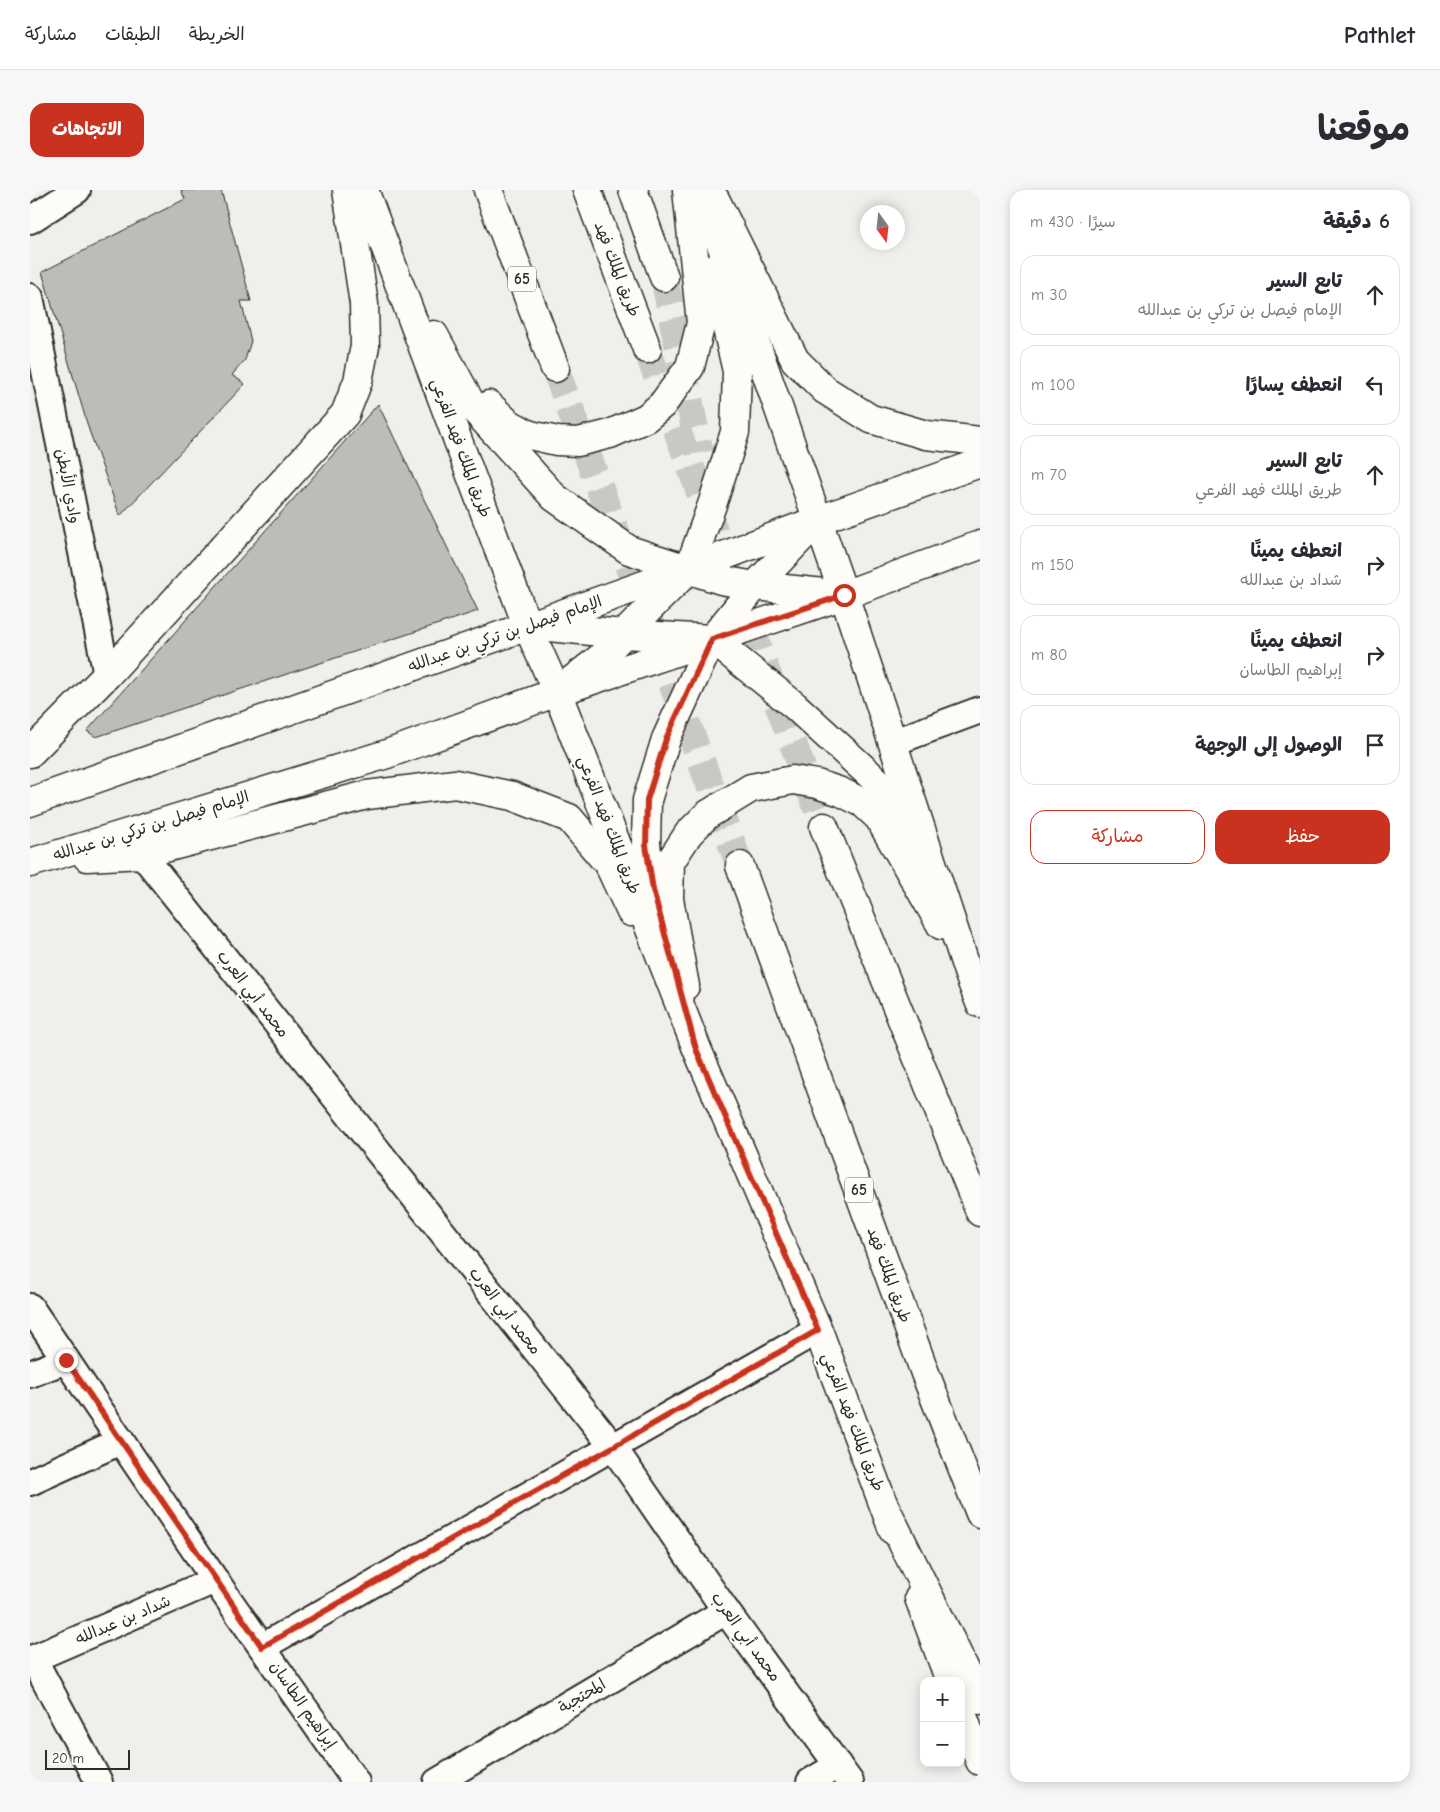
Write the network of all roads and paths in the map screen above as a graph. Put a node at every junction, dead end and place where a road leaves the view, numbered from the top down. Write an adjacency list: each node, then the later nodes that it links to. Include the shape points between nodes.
1 (77, 190): 11 (street)
2 (347, 190): 27 (main road, via 364,304 365,346 358,381 345,414)
3 (364, 190): 12 (main road, طريق الملك فهد الفرعي)
4 (488, 190): 16 (main road, 65)
5 (587, 190): 15 (main road, طريق الملك فهد)
6 (632, 190): 13 (main road)
7 (687, 190): 12 (main road, via 701,323 690,367 662,406 646,418 610,434 578,442 530,435 508,423 482,398)
8 (695, 190): 21 (main road, via 737,371 735,432)
9 (702, 190): 19 (main road)
10 (710, 190): 17 (main road, via 795,360 825,390 871,419 926,435)
11 (30, 220)
12 (384, 242): 21 (main road, via 474,409 554,497 630,550); 24 (main road, طريق الملك فهد الفرعي)
13 (664, 277)
14 (30, 297): 27 (street, وادي الأبطن)
15 (647, 349)
16 (555, 368)
17 (980, 441)
18 (980, 463): 19 (main road, الإمام فيصل بن تركي بن عبدالله)
19 (818, 520): 21 (main road, الإمام فيصل بن تركي بن عبدالله); 22 (main road); 23 (main road)
20 (980, 545): 23 (main road, الإمام فيصل بن تركي بن عبدالله)
21 (689, 569): 22 (main road, via 721,580); 24 (main road, الإمام فيصل بن تركي بن عبدالله); 25 (main road)
22 (755, 586): 23 (main road); 26 (main road)
23 (844, 595): 26 (main road, الإمام فيصل بن تركي بن عبدالله); 30 (main road)
24 (527, 625): 25 (main road); 28 (main road, طريق الملك فهد الفرعي); 32 (main road, الإمام فيصل بن تركي بن عبدالله)
25 (623, 634): 26 (main road); 28 (main road, via 599,659)
26 (712, 639): 28 (main road, الإمام فيصل بن تركي بن عبدالله); 37 (main road, via 794,706 879,783 904,825); 39 (main road, via 666,739 647,800 646,845 653,890)
27 (106, 674): 31 (main road)
28 (557, 692): 35 (main road, الإمام فيصل بن تركي بن عبدالله, via 387,754); 39 (main road, طريق الملك فهد الفرعي)
29 (980, 710): 30 (street)
30 (894, 742): 37 (main road)
31 (30, 753)
32 (30, 802)
33 (824, 826): 40 (main road)
34 (142, 854): 35 (main road); 39 (main road, via 367,795 454,784 512,796 569,818 609,864); 46 (street, محمد أبي العرب)
35 (33, 862)
36 (740, 866): 49 (main road, طريق الملك فهد / 65, via 925,1373)
37 (968, 972): 38 (main road); 39 (main road, via 879,818 863,803 817,784 793,780 751,788 707,815 689,833 670,862 669,899)
38 (980, 1003)
39 (696, 1049): 42 (main road, طريق الملك فهد الفرعي)
40 (980, 1212)
41 (30, 1307): 43 (street, إبراهيم الطاسان)
42 (818, 1330): 46 (street); 48 (main road, طريق الملك فهد الفرعي)
43 (66, 1360): 44 (street); 45 (street, إبراهيم الطاسان)
44 (30, 1374)
45 (121, 1441): 47 (street); 50 (street, إبراهيم الطاسان)
46 (613, 1447): 51 (street, محمد أبي العرب); 52 (street)
47 (30, 1482)
48 (884, 1507): 54 (main road, طريق الملك فهد الفرعي); 55 (main road)
49 (980, 1513)
50 (216, 1580): 52 (street, إبراهيم الطاسان); 53 (street, شداد بن عبدالله)
51 (726, 1611): 58 (street, محمد أبي العرب); 61 (street, المحتجبة)
52 (262, 1647): 60 (street, إبراهيم الطاسان)
53 (32, 1659): 59 (street)
54 (948, 1677)
55 (980, 1700)
56 (965, 1722): 57 (main road)
57 (980, 1762)
58 (844, 1773): 62 (street)
59 (99, 1782)
60 (356, 1782)
61 (437, 1782)
62 (810, 1782)

